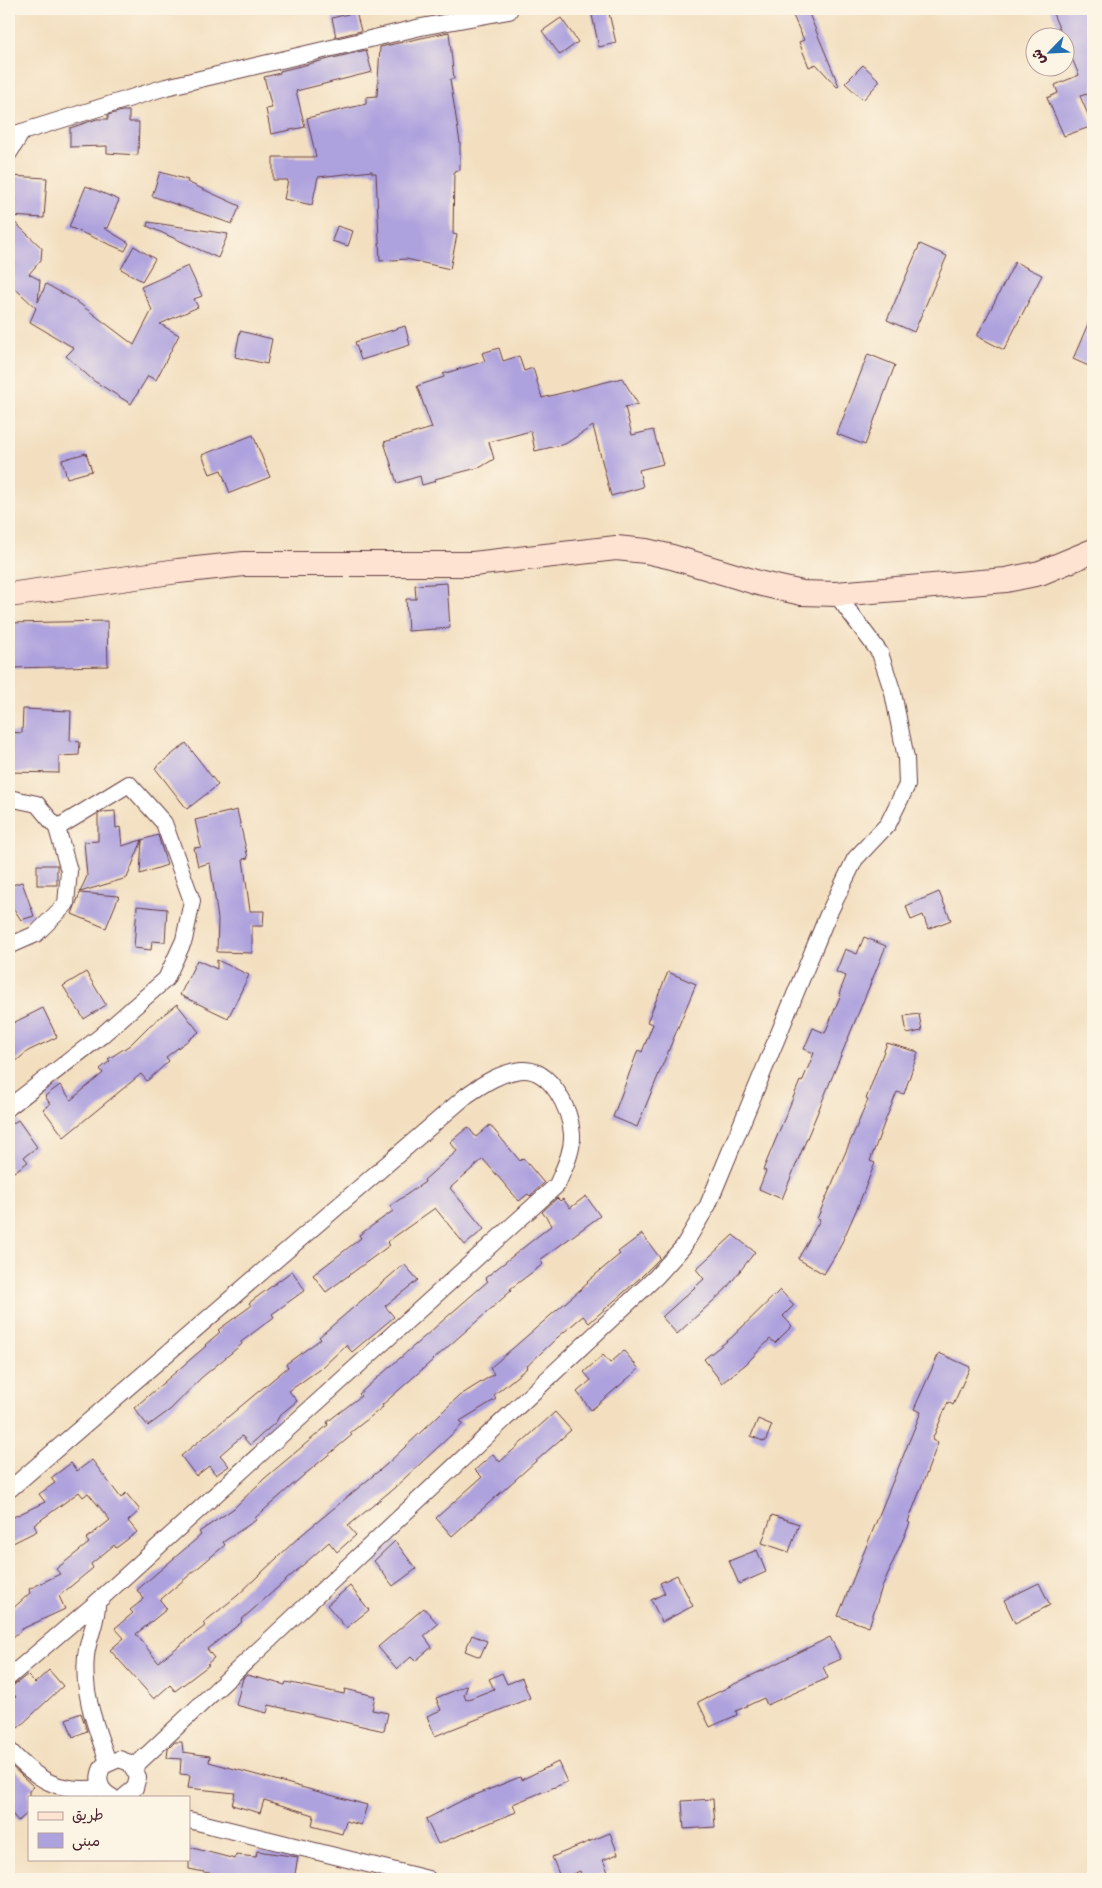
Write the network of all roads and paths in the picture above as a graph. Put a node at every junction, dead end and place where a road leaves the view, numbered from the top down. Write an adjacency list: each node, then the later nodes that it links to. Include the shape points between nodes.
1 (509, 9): 2 (street, via 166,87)
2 (15, 134): 3 (street)
3 (9, 153)
4 (1093, 551): 5 (main road, via 1040,573 1006,580)
5 (836, 594): 6 (main road, via 802,593 672,557 616,548 473,564 244,564); 16 (street, via 880,653 893,693 906,758 907,785 888,824 855,860 831,909 708,1205 683,1247 656,1277)
6 (9, 595)
7 (9, 798): 8 (street, via 37,804)
8 (57, 828): 9 (street, via 69,871 66,904 36,934); 10 (street, via 129,784 164,823 192,901 184,940 166,979 101,1036)
9 (9, 946)
10 (9, 1107)
11 (9, 1490): 12 (street, via 486,1082 523,1070 541,1074 556,1090 566,1110 572,1134 569,1157 558,1185)
12 (97, 1602): 13 (street); 15 (street, via 97,1616 87,1653 85,1685)
13 (9, 1677)
14 (9, 1750): 17 (street, via 32,1774 44,1781 68,1788)
15 (108, 1762): 16 (street, via 124,1760); 17 (street, via 99,1777)
16 (134, 1767): 18 (street, via 137,1783)
17 (107, 1792)
18 (131, 1795)
19 (190, 1820): 20 (street)
20 (428, 1879)

